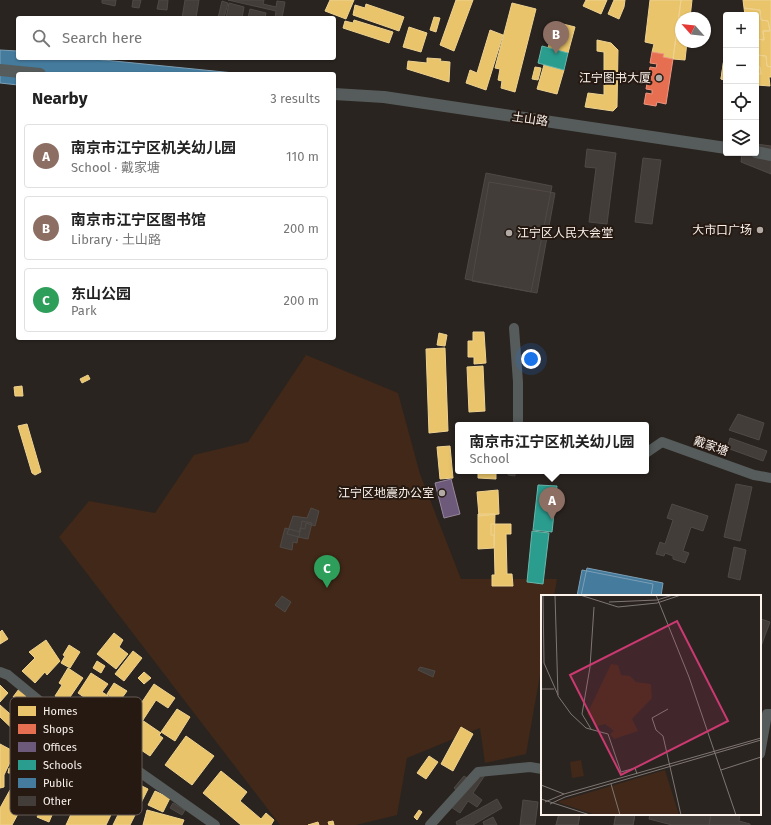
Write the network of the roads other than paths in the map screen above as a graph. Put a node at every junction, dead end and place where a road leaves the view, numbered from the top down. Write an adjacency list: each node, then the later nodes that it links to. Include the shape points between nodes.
1 (0, 70): 2 (street)
2 (20, 72)
3 (336, 94): 4 (street, 土山路, via 384,97)
4 (723, 148)
5 (759, 153): 6 (street)
6 (771, 155)
7 (514, 328): 8 (street)
8 (518, 422)
9 (649, 451): 10 (street, 戴家塘, via 662,442 754,475)
10 (771, 478)
11 (0, 672): 12 (street)
12 (34, 697)
13 (771, 714): 14 (street, via 767,714)
14 (761, 748)
15 (541, 770): 18 (street, via 530,767 478,772)
16 (142, 774): 17 (street)
17 (214, 825)
18 (430, 825)

